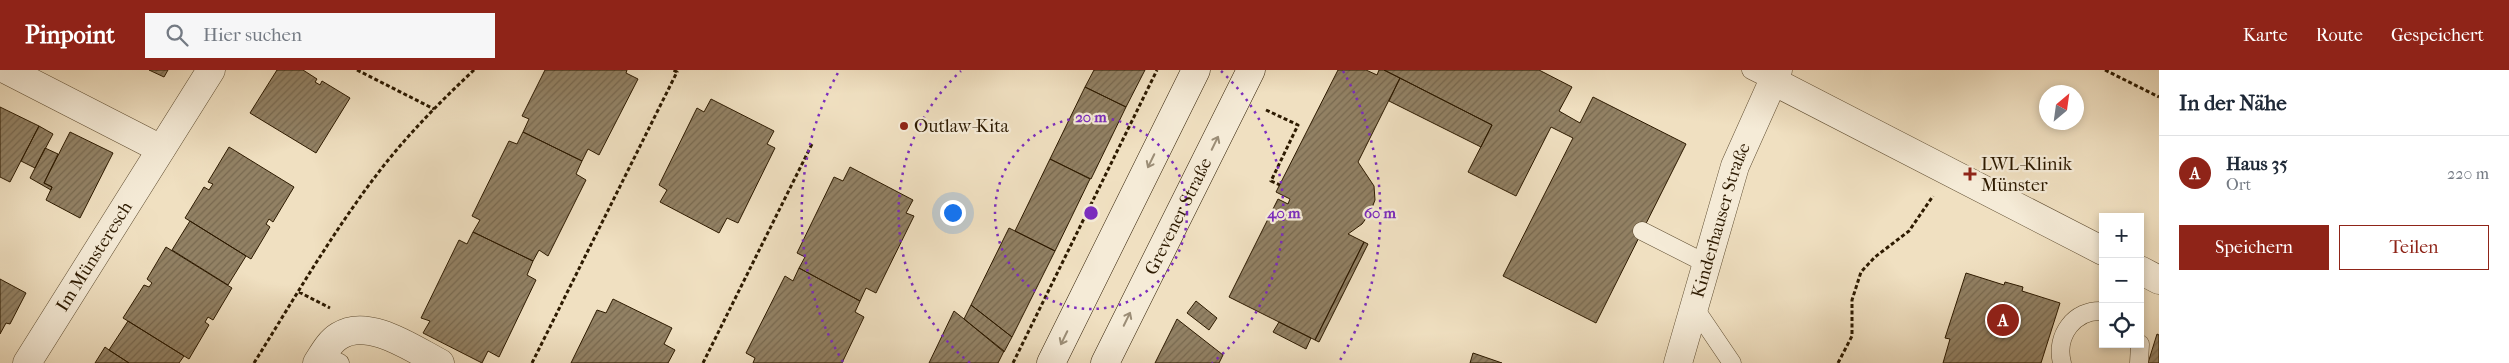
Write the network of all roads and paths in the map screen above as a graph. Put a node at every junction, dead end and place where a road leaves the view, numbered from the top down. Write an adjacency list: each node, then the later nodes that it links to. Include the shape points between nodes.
1 (7, 70): 15 (street)
2 (211, 70): 15 (street, Im Münsteresch)
3 (357, 70): 12 (path)
4 (474, 70): 12 (path)
5 (673, 70): 30 (path, via 677,72)
6 (1157, 70): 32 (path)
7 (1196, 70): 33 (street, one-way to 33)
8 (1251, 70): 34 (street, Grevener Straße, one-way to 8)
9 (2105, 70): 11 (path)
10 (1767, 74): 16 (street); 20 (street, Kinderhauser Straße, via 1735,166)
11 (2159, 97)
12 (434, 109): 28 (path, via 401,144 358,201)
13 (1264, 109): 17 (path, via 1298,125 1271,180)
14 (812, 144): 31 (path)
15 (161, 149): 27 (street, Im Münsteresch)
16 (1946, 171): 19 (street); 37 (path, via 1915,224 1861,272 1852,300 1852,336)
17 (1280, 185)
18 (1642, 231): 20 (lane)
19 (2099, 249)
20 (1707, 264): 23 (street, Kinderhauser Straße)
21 (2144, 272): 22 (street)
22 (2159, 280)
23 (1694, 307): 35 (street, Kinderhauser Straße); 36 (lane)
24 (2099, 312): 38 (lane, via 2085,314 2067,328 2060,349)
25 (2140, 348): 39 (lane)
26 (326, 360): 29 (street, via 333,340 345,333 361,330 377,332)
27 (27, 363)
28 (254, 363)
29 (440, 363)
30 (532, 363)
31 (703, 363)
32 (1013, 363)
33 (1051, 363)
34 (1105, 363)
35 (1678, 363)
36 (1732, 363)
37 (1838, 363)
38 (2062, 363)
39 (2139, 363)

